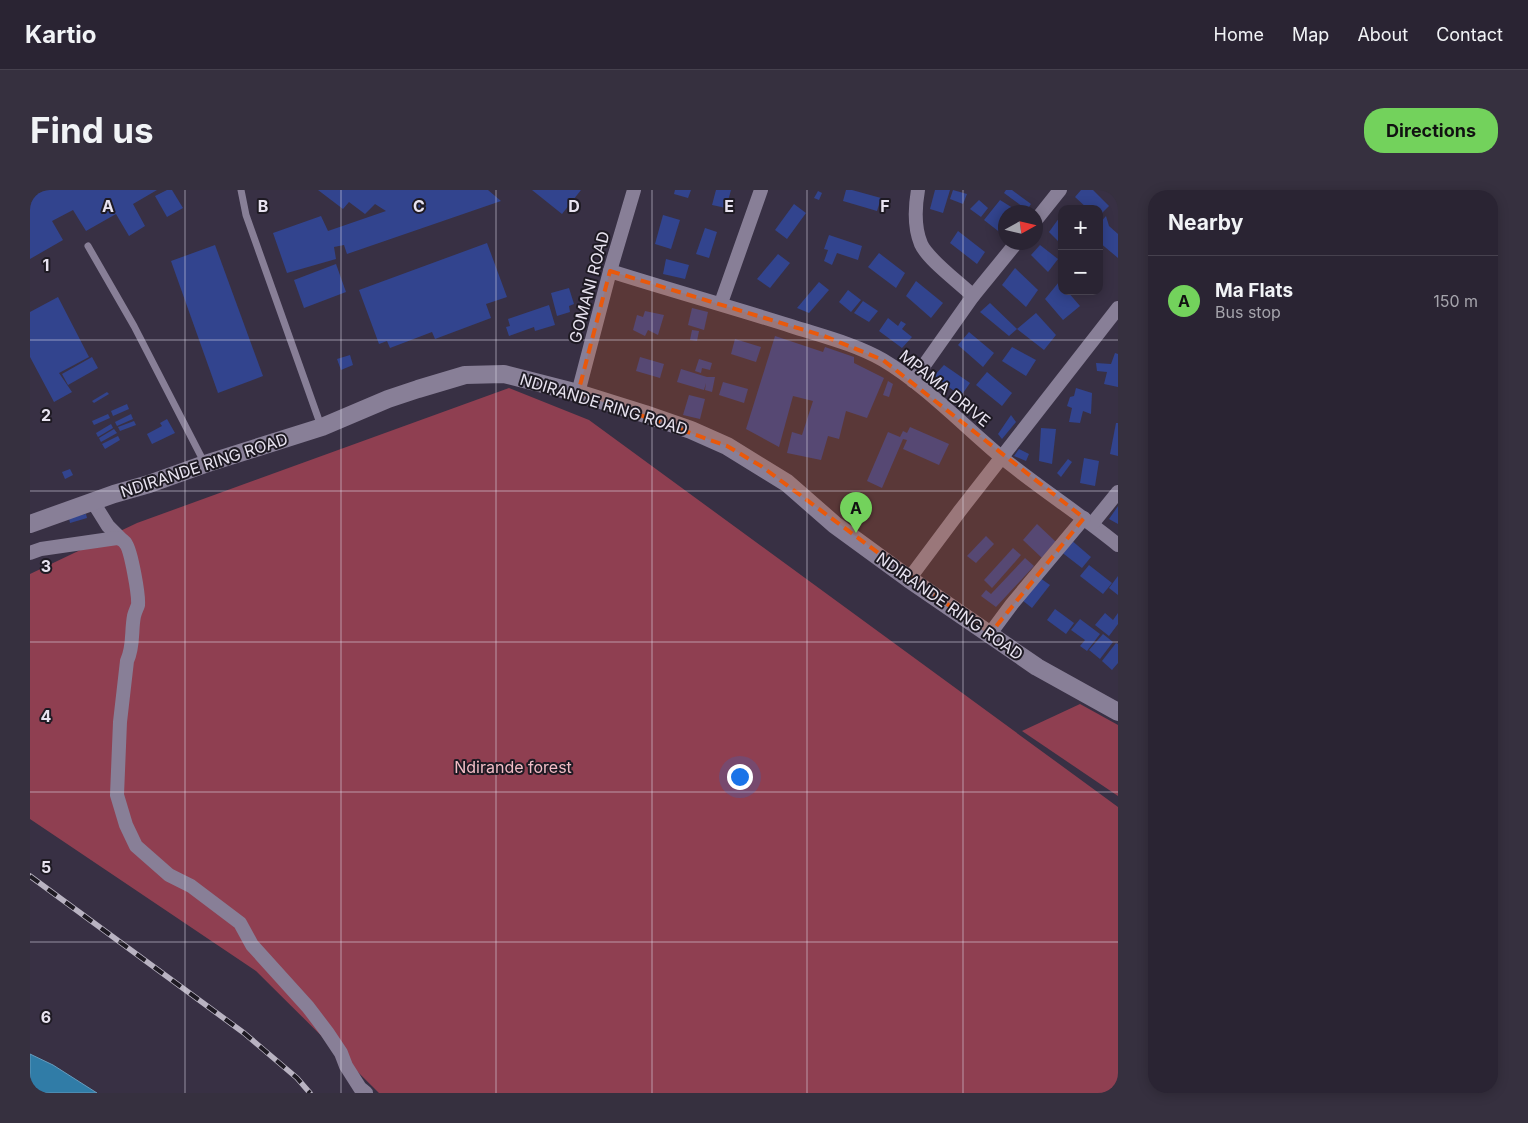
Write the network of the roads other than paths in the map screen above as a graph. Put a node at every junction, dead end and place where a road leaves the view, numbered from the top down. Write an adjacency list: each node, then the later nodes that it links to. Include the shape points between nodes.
1 (241, 190): 15 (lane, via 246,215)
2 (634, 190): 9 (street, GOMANI ROAD)
3 (761, 190): 11 (street)
4 (918, 190): 10 (street, via 916,226 921,244 929,256)
5 (1060, 190): 6 (street)
6 (1043, 211)
7 (88, 246): 17 (lane, via 134,326)
8 (1010, 250): 10 (street)
9 (610, 271): 11 (street, MPAMA DRIVE); 14 (street, GOMANI ROAD)
10 (973, 296): 13 (street)
11 (721, 303): 13 (street, MPAMA DRIVE, via 858,348 883,360)
12 (1118, 308): 16 (street)
13 (913, 381): 16 (street, MPAMA DRIVE)
14 (578, 393): 15 (street, NDIRANDE RING ROAD, via 504,374 465,375 388,399); 25 (street, NDIRANDE RING ROAD, via 671,423 727,446 786,483)
15 (322, 427): 17 (street, NDIRANDE RING ROAD)
16 (1002, 457): 20 (street, MPAMA DRIVE); 25 (street)
17 (205, 464): 19 (street, NDIRANDE RING ROAD)
18 (1118, 492): 20 (street)
19 (93, 502): 21 (street, NDIRANDE RING ROAD); 22 (street, via 108,526)
20 (1088, 521): 23 (street, MPAMA DRIVE); 26 (street)
21 (30, 524)
22 (121, 539): 24 (street, via 92,540); 28 (street, via 129,550 138,605 127,661 117,771 118,802 126,824 136,846 152,862 240,923 252,945 327,1032)
23 (1118, 545)
24 (30, 552)
25 (909, 579): 26 (street, NDIRANDE RING ROAD)
26 (989, 634): 27 (street, NDIRANDE RING ROAD, via 1037,667)
27 (1118, 712)
28 (366, 1093)

